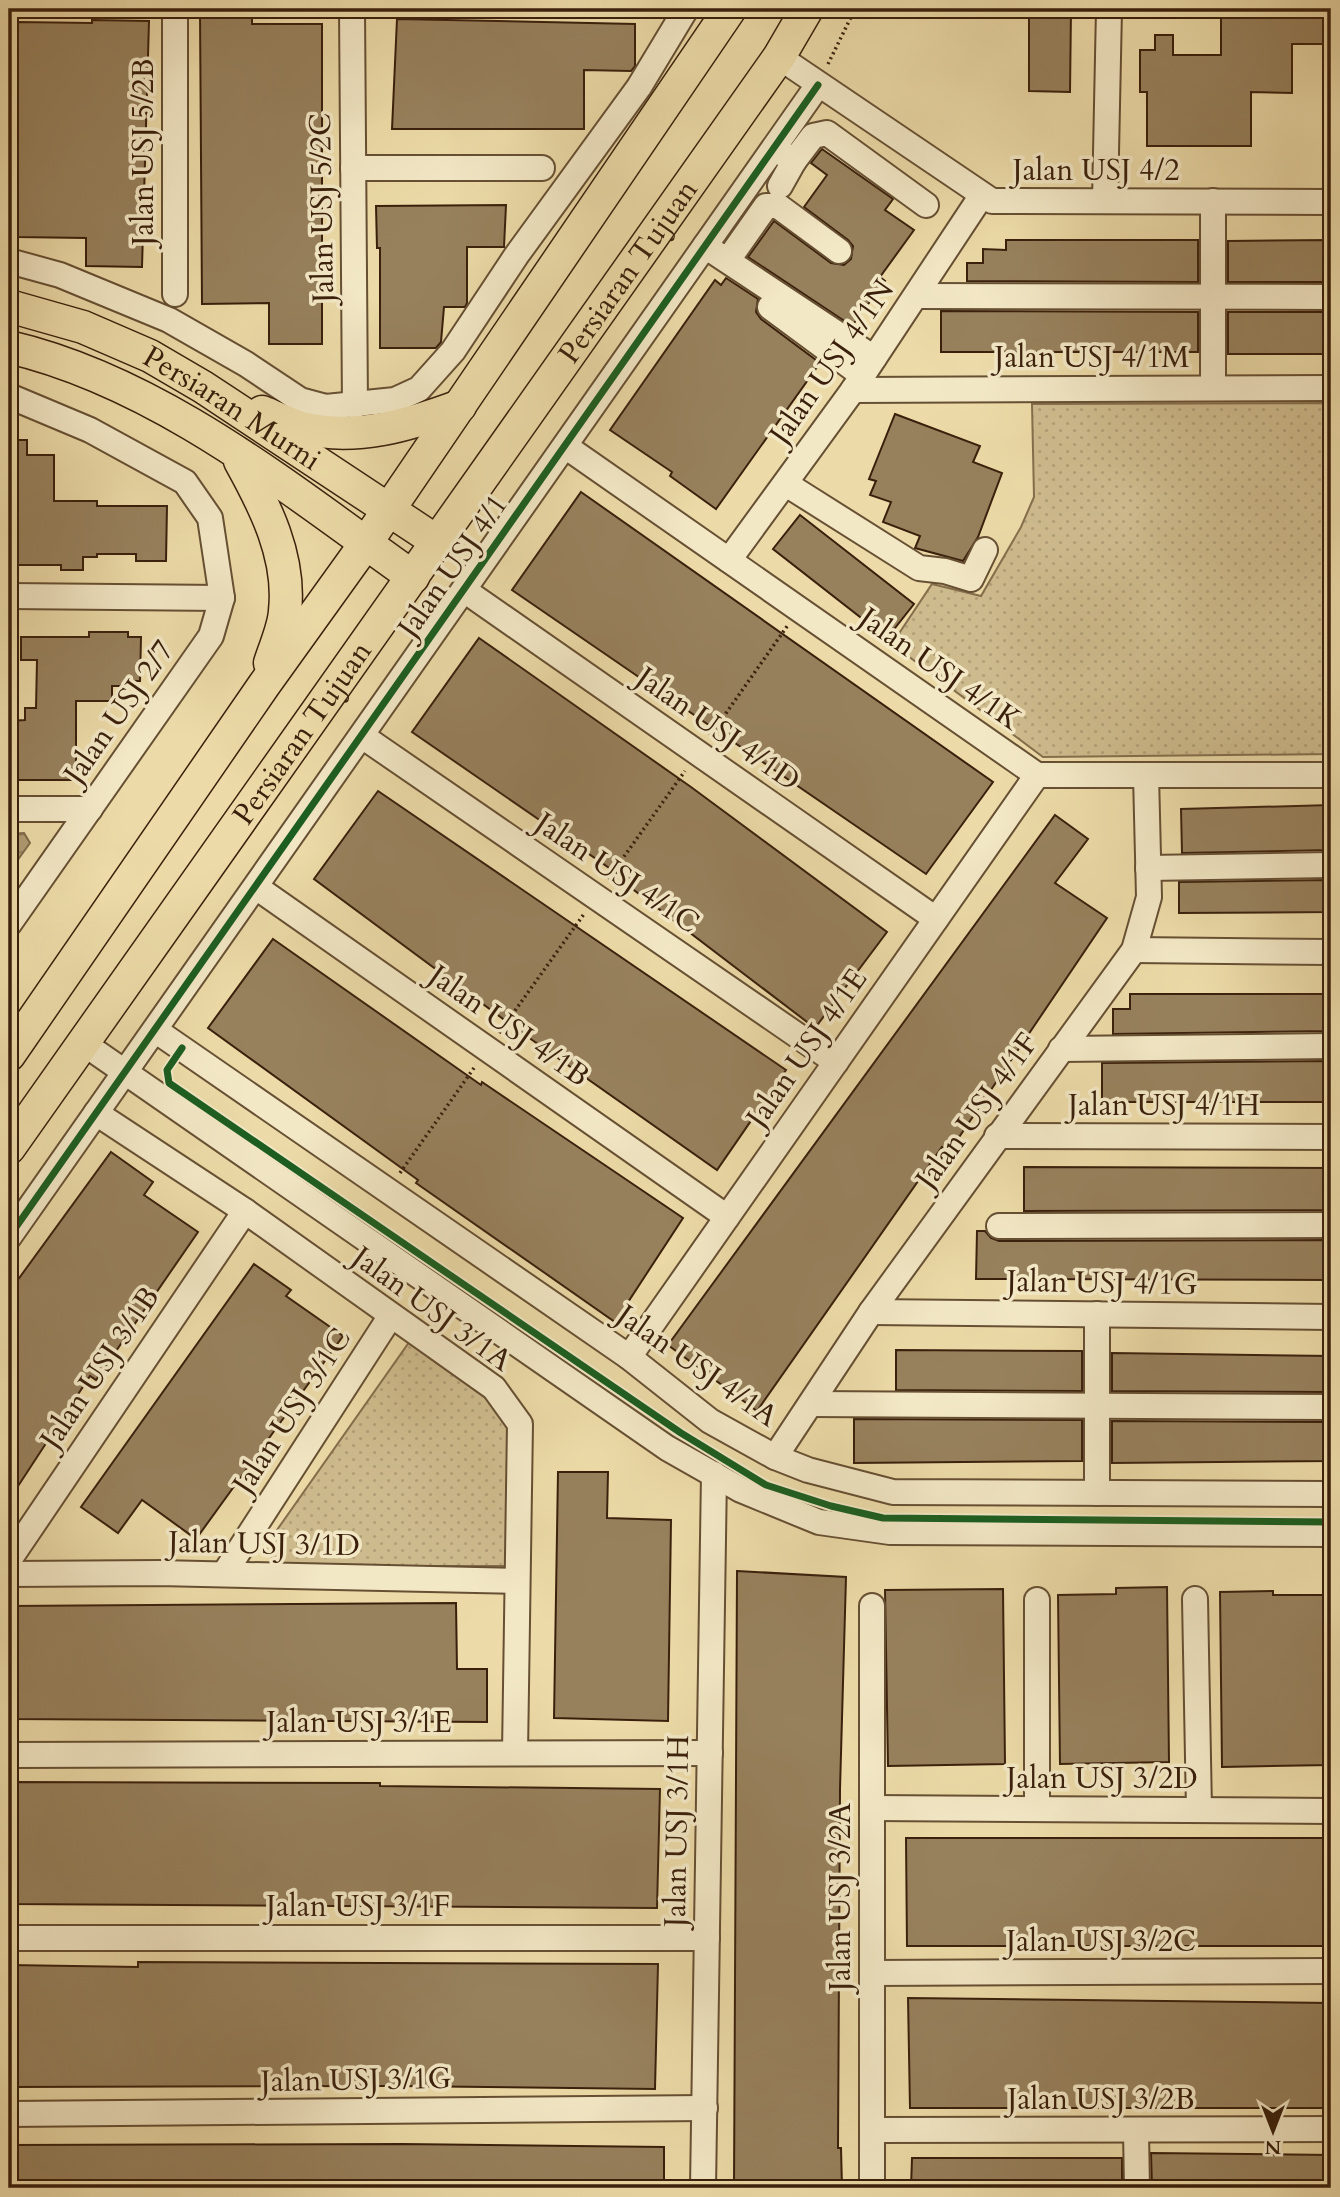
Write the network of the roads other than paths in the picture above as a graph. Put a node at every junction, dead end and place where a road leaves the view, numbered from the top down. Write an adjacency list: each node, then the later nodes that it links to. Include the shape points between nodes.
1 (175, 9): 22 (street, Jalan USJ 5/2B)
2 (352, 9): 10 (street, Jalan USJ 5/2C)
3 (686, 9): 33 (street, via 639,87 453,351 419,389 396,400)
4 (730, 9): 34 (main road, Persiaran Tujuan)
5 (807, 9): 7 (main road, Persiaran Tujuan)
6 (1109, 9): 14 (street)
7 (779, 57): 8 (street, Jalan USJ 4/2); 40 (main road, Persiaran Tujuan)
8 (818, 85): 9 (street, Jalan USJ 4/1); 13 (street, Jalan USJ 4/2)
9 (784, 154): 12 (street); 17 (street, via 827,133); 18 (street, Jalan USJ 4/1)
10 (353, 168): 11 (street); 33 (street, Jalan USJ 5/2C)
11 (542, 168)
12 (780, 186)
13 (982, 195): 14 (street, Jalan USJ 4/2, via 992,201); 23 (street, Jalan USJ 4/1N)
14 (1105, 201): 15 (street, Jalan USJ 4/2)
15 (1213, 201): 16 (street, Jalan USJ 4/2); 24 (street)
16 (1331, 202)
17 (926, 205)
18 (702, 251): 20 (street); 28 (street); 35 (street, Jalan USJ 4/1)
19 (839, 251): 20 (street, via 778,206 766,206)
20 (728, 260): 28 (street)
21 (9, 261): 33 (street, via 60,275 169,320 300,400 326,407)
22 (175, 294)
23 (916, 296): 24 (street); 28 (street, Jalan USJ 4/1N)
24 (1213, 297): 25 (street); 30 (street)
25 (1331, 297)
26 (9, 306): 29 (main road, Persiaran Murni, via 83,327 149,356)
27 (9, 347): 36 (main road, Persiaran Murni, via 101,376 176,414)
28 (863, 374): 30 (street, Jalan USJ 4/1M); 37 (street, Jalan USJ 4/1N)
29 (203, 387): 34 (main road, via 302,428 353,433 405,426); 38 (main road, Persiaran Murni)
30 (1213, 388): 31 (street, Jalan USJ 4/1M)
31 (1331, 388)
32 (9, 396): 46 (street, Jalan USJ 2/7, via 90,430 185,482 209,517)
33 (355, 406)
34 (460, 406): 38 (main road, Persiaran Tujuan)
35 (565, 446): 42 (street, Jalan USJ 4/1K); 44 (street, Jalan USJ 4/1)
36 (237, 454): 39 (main road, Persiaran Murni); 47 (main road, via 265,508 283,561 285,611)
37 (786, 484): 41 (street, via 919,568 971,579); 42 (street, Jalan USJ 4/1N)
38 (387, 511): 39 (main road, Persiaran Tujuan); 40 (main road, Persiaran Murni)
39 (366, 543): 43 (main road, Persiaran Murni); 47 (main road, Persiaran Tujuan)
40 (439, 543): 43 (main road, Persiaran Tujuan)
41 (985, 550)
42 (729, 560): 49 (street, Jalan USJ 4/1K)
43 (413, 577): 62 (main road, Persiaran Tujuan)
44 (464, 590): 48 (street, Jalan USJ 4/1); 57 (street, Jalan USJ 4/1D)
45 (9, 596): 46 (street)
46 (222, 597): 53 (street, Jalan USJ 2/7, via 211,636)
47 (264, 685): 65 (main road, Persiaran Tujuan)
48 (362, 736): 56 (street, Jalan USJ 4/1); 66 (street, Jalan USJ 4/1C)
49 (1037, 775): 50 (street); 57 (street, Jalan USJ 4/1E)
50 (1146, 775): 51 (street); 55 (street, Jalan USJ 4/1F)
51 (1331, 775)
52 (9, 809): 53 (street)
53 (90, 809): 58 (street, Jalan USJ 2/7)
54 (1331, 866): 55 (street)
55 (1148, 868): 59 (street, Jalan USJ 4/1F, via 1149,897)
56 (256, 887): 61 (street, Jalan USJ 4/1); 73 (street, Jalan USJ 4/1B)
57 (936, 919): 66 (street, Jalan USJ 4/1E)
58 (9, 924)
59 (1135, 950): 60 (street); 64 (street, Jalan USJ 4/1F)
60 (1331, 952)
61 (155, 1030): 67 (street, Jalan USJ 4/1); 81 (street, Jalan USJ 4/1A)
62 (83, 1043): 67 (street); 71 (main road, Persiaran Tujuan)
63 (1331, 1046): 64 (street)
64 (1061, 1049): 69 (street, Jalan USJ 4/1F)
65 (9, 1055)
66 (836, 1062): 73 (street, Jalan USJ 4/1E)
67 (125, 1073): 68 (street, Jalan USJ 4/1); 86 (street, via 667,1448)
68 (96, 1113): 72 (street, Jalan USJ 3/1A); 76 (street, Jalan USJ 4/1)
69 (997, 1136): 70 (street, Jalan USJ 4/1H); 77 (street, Jalan USJ 4/1F)
70 (1331, 1136)
71 (9, 1148)
72 (245, 1211): 79 (street, Jalan USJ 3/1A); 90 (street, Jalan USJ 3/1B)
73 (727, 1217): 81 (street, Jalan USJ 4/1E)
74 (1331, 1225): 75 (street)
75 (999, 1226)
76 (9, 1237)
77 (872, 1312): 78 (street, Jalan USJ 4/1G); 82 (street, Jalan USJ 4/1F)
78 (1097, 1314): 80 (street, Jalan USJ 4/1G); 83 (street)
79 (390, 1317): 92 (street, Jalan USJ 3/1C); 93 (street, Jalan USJ 3/1A, via 494,1388 520,1424)
80 (1331, 1317)
81 (629, 1357): 85 (street, Jalan USJ 4/1A, via 710,1421)
82 (811, 1404): 83 (street); 85 (street, Jalan USJ 4/1F)
83 (1097, 1405): 84 (street); 87 (street)
84 (1331, 1407)
85 (775, 1457): 87 (street, Jalan USJ 4/1A, via 893,1492)
86 (713, 1474): 89 (street, via 819,1522 890,1532); 98 (street, Jalan USJ 3/1H)
87 (1097, 1493): 88 (street, Jalan USJ 4/1A)
88 (1331, 1494)
89 (1331, 1534)
90 (9, 1560)
91 (9, 1574): 92 (street, Jalan USJ 3/1D)
92 (224, 1574): 93 (street, Jalan USJ 3/1D)
93 (517, 1581): 97 (street, Jalan USJ 3/1A)
94 (1195, 1599): 102 (street)
95 (1037, 1600): 101 (street)
96 (872, 1606): 100 (street, Jalan USJ 3/2A)
97 (515, 1753): 98 (street, Jalan USJ 3/1E); 99 (street, Jalan USJ 3/1E)
98 (710, 1753): 105 (street, Jalan USJ 3/1H)
99 (9, 1755)
100 (872, 1808): 101 (street, Jalan USJ 3/2D); 107 (street, Jalan USJ 3/2A)
101 (1037, 1809): 102 (street, Jalan USJ 3/2D)
102 (1199, 1810): 103 (street, Jalan USJ 3/2D)
103 (1331, 1811)
104 (9, 1938): 105 (street, Jalan USJ 3/1F)
105 (707, 1938): 108 (street, Jalan USJ 3/1H)
106 (1331, 1971): 107 (street, Jalan USJ 3/2C)
107 (872, 1973): 111 (street, Jalan USJ 3/2A)
108 (705, 2108): 109 (street, Jalan USJ 3/1G); 113 (street, Jalan USJ 3/1H)
109 (9, 2115)
110 (1331, 2129): 112 (street, Jalan USJ 3/2B)
111 (872, 2130): 112 (street, Jalan USJ 3/2B); 114 (street, Jalan USJ 3/2A)
112 (1136, 2132): 115 (street)
113 (703, 2188)
114 (872, 2188)
115 (1137, 2188)

